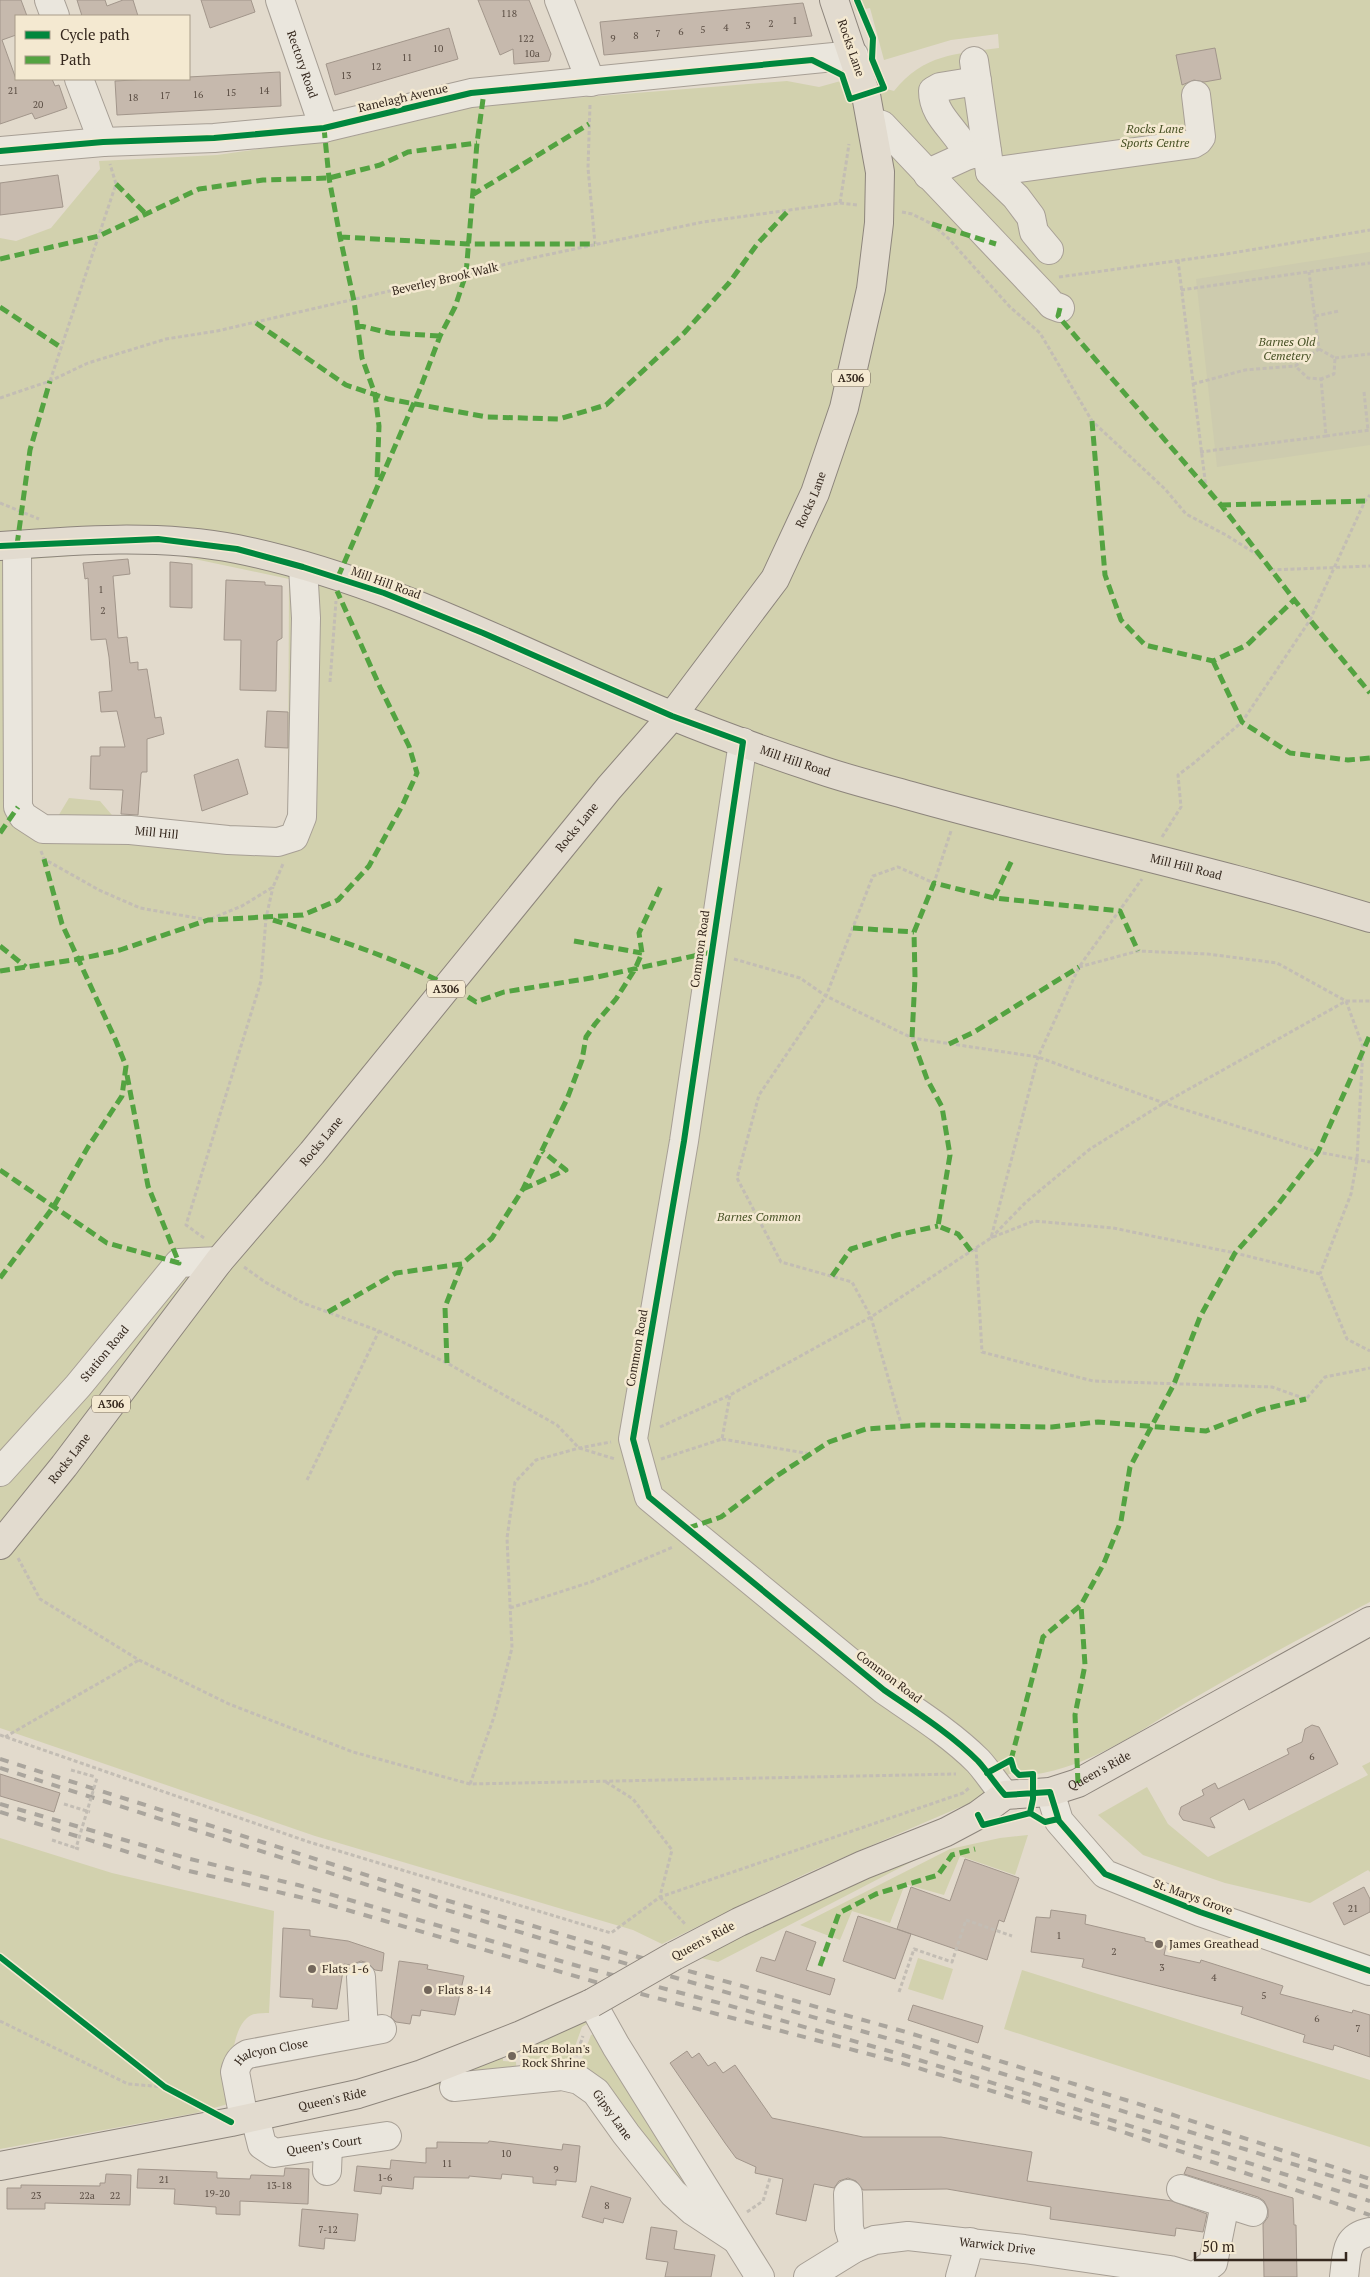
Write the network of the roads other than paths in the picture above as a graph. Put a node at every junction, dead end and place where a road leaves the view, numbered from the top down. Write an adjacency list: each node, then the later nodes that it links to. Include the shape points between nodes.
1 (49, 0): 5 (street)
2 (280, 0): 11 (street, Rectory Road)
3 (559, 0): 8 (street)
4 (834, 0): 6 (main road, Rocks Lane / A306)
5 (55, 15)
6 (854, 55): 8 (street, Ranelagh Avenue); 10 (main road, Rocks Lane / A306)
7 (79, 80): 12 (street)
8 (591, 82): 11 (street, Ranelagh Avenue, via 472,93)
9 (1196, 95): 14 (street, via 1201,137 1193,144)
10 (872, 122): 15 (street, via 882,125); 20 (main road, Rocks Lane / A306, via 880,172 879,223 871,288 844,408 815,493 775,579)
11 (324, 128): 12 (street, Ranelagh Avenue, via 214,138)
12 (103, 142): 13 (street, Ranelagh Avenue)
13 (0, 151)
14 (982, 160): 14 (street, via 976,71 933,91 933,100 939,115); 15 (street, via 935,170); 16 (street, via 1031,217 1034,232)
15 (928, 175): 17 (street, via 1052,305)
16 (1049, 250)
17 (1060, 308)
18 (8, 545): 19 (main road, Mill Hill Road, via 158,539 237,549); 19 (street, Mill Hill, via 18,807 30,823 43,829 130,830 278,842 294,837 302,817)
19 (304, 567): 20 (main road, Mill Hill Road, via 384,593 483,633)
20 (672, 716): 21 (main road, Mill Hill Road); 23 (main road, Rocks Lane / A306)
21 (743, 742): 22 (main road, Mill Hill Road, via 817,769 958,809); 28 (street, Common Road, via 684,1142 633,1438 649,1497 884,1690 965,1751)
22 (1370, 918)
23 (222, 1258): 24 (street, Station Road, via 179,1263 78,1386); 25 (main road, Rocks Lane / A306, via 64,1466)
24 (0, 1472)
25 (8, 1550)
26 (1370, 1621): 27 (main road, Queen's Ride, via 1078,1783)
27 (1050, 1792): 28 (main road, Queen's Ride); 29 (street, St. Marys Grove, via 1059,1821 1105,1874 1176,1904)
28 (1005, 1795): 31 (main road, Queen's Ride, bridge, via 978,1815 946,1832 739,1922)
29 (1370, 1971)
30 (361, 1976): 33 (street, Halcyon Close, via 373,2031 248,2054 242,2058 235,2072)
31 (592, 2002): 33 (main road, Queen's Ride, via 521,2035 422,2074 358,2094); 41 (street, Gipsy Lane)
32 (454, 2087): 41 (street, Gipsy Lane, via 562,2076 579,2080 596,2092 673,2193 693,2211)
33 (249, 2118): 34 (street, Queen’s Court, via 262,2145 274,2153 328,2158); 35 (main road, Queen's Ride)
34 (387, 2136)
35 (0, 2166)
36 (1181, 2188): 39 (street)
37 (848, 2194): 43 (street, via 849,2228)
38 (1252, 2212): 39 (street)
39 (1223, 2216): 47 (street, Warwick Drive, via 1212,2264)
40 (1370, 2232): 48 (street, via 1359,2234 1348,2247)
41 (734, 2238): 44 (street, Gipsy Lane)
42 (970, 2242): 43 (street, Warwick Drive, via 908,2236 875,2240); 46 (street); 47 (street, Warwick Drive, via 1170,2270)
43 (854, 2248): 45 (street, Warwick Drive)
44 (760, 2277)
45 (808, 2277)
46 (960, 2277)
47 (1194, 2277)
48 (1344, 2277)

